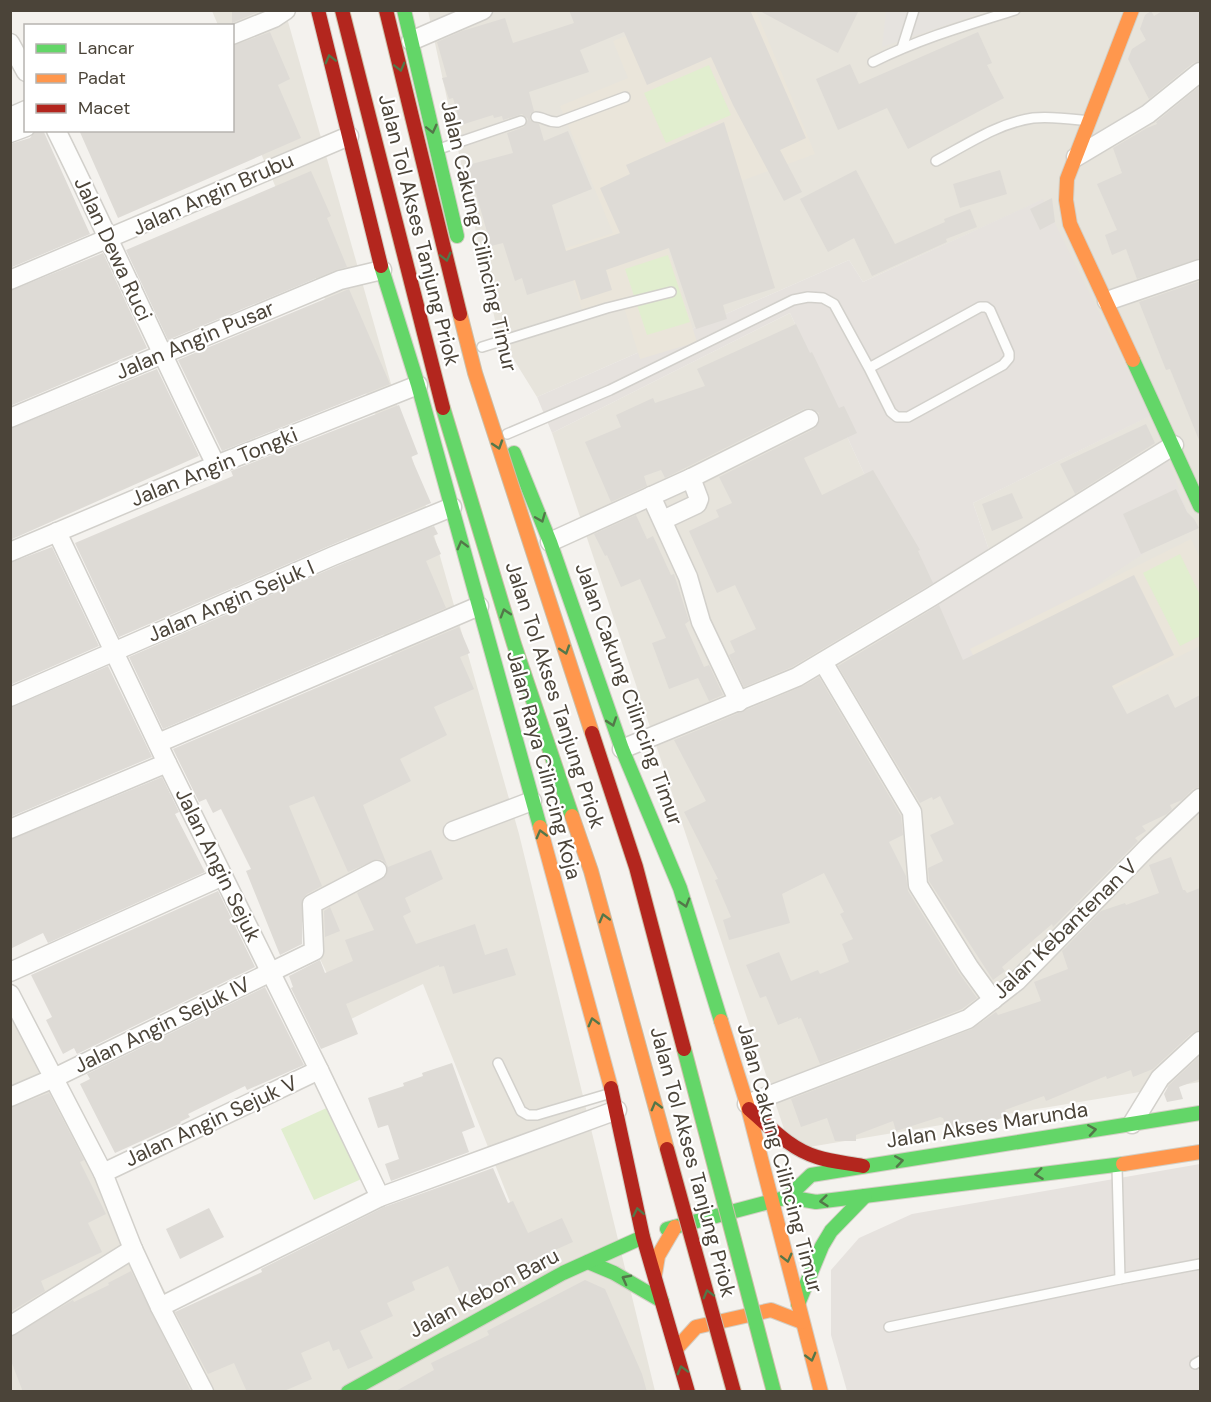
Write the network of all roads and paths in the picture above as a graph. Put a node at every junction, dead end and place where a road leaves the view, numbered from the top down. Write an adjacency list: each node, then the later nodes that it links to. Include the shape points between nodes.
1 (286, 10): 11 (street)
2 (318, 10): 25 (main road, Jalan Raya Cilincing Koja, one-way to 2)
3 (342, 10): 106 (main road, Jalan Tol Akses Tanjung Priok, one-way to 3, bridge, via 591,871 514,644 435,381)
4 (386, 10): 107 (main road, Jalan Tol Akses Tanjung Priok, one-way to 107, bridge, via 475,373 636,867)
5 (404, 10): 12 (main road, Jalan Cakung Cilincing Timur)
6 (483, 10): 12 (street)
7 (915, 10): 14 (lane)
8 (1015, 10): 10 (lane)
9 (1132, 10): 23 (main road)
10 (997, 13): 14 (lane)
11 (234, 34)
12 (411, 41): 26 (main road, Jalan Cakung Cilincing Timur, one-way to 26)
13 (10, 43): 16 (street)
14 (902, 48): 15 (lane)
15 (873, 62)
16 (24, 68)
17 (1200, 72): 27 (street, via 1148,114)
18 (625, 96): 21 (lane, via 558,122)
19 (24, 111): 20 (street)
20 (10, 117)
21 (536, 117)
22 (521, 122): 26 (lane)
23 (1089, 122): 27 (main road); 28 (lane, via 1033,118 988,133)
24 (57, 132): 29 (street, Jalan Dewa Ruci)
25 (349, 136): 29 (street, Jalan Angin Brubu); 32 (main road, Jalan Raya Cilincing Koja)
26 (437, 150): 30 (main road, Jalan Cakung Cilincing Timur)
27 (1076, 157): 35 (main road, via 1066,200 1070,224)
28 (936, 161)
29 (110, 239): 33 (street, Jalan Angin Brubu); 37 (street, Jalan Dewa Ruci)
30 (461, 254)
31 (1200, 269): 35 (street)
32 (382, 270): 37 (street, Jalan Angin Pusar, via 340,280); 40 (main road, Jalan Raya Cilincing Koja)
33 (10, 280)
34 (671, 292): 36 (lane)
35 (1107, 301): 44 (main road)
36 (482, 347)
37 (161, 354): 41 (street, Jalan Angin Pusar); 45 (street, Jalan Dewa Ruci)
38 (869, 368): 38 (lane, via 980,307 990,310 1009,353 1003,365 908,417 897,417 891,412); 43 (lane, via 834,304 808,297 793,300 610,390)
39 (492, 380): 43 (main road, Jalan Cakung Cilincing Timur)
40 (418, 385): 45 (street, Jalan Angin Tongki); 49 (main road, Jalan Raya Cilincing Koja)
41 (10, 418)
42 (809, 419): 46 (street)
43 (507, 434): 52 (main road, Jalan Cakung Cilincing Timur, one-way to 52)
44 (1174, 445): 48 (main road); 56 (street)
45 (216, 465): 51 (street, Jalan Angin Tongki)
46 (691, 478): 47 (street); 50 (street, via 699,499 697,504)
47 (651, 496): 50 (street); 52 (street)
48 (1200, 506)
49 (452, 507): 54 (main road, Jalan Raya Cilincing Koja, one-way to 49); 55 (street, Jalan Angin Sejuk I)
50 (663, 520): 58 (street, via 688,577 701,622)
51 (57, 532): 53 (street, Jalan Angin Tongki); 55 (street, Jalan Angin Sejuk)
52 (550, 542): 60 (main road, Jalan Cakung Cilincing Timur, one-way to 60)
53 (10, 552)
54 (479, 606): 59 (street); 63 (main road, Jalan Raya Cilincing Koja)
55 (115, 651): 57 (street, Jalan Angin Sejuk I); 59 (street, Jalan Angin Sejuk)
56 (823, 662): 58 (street); 71 (street, via 912,812 918,885)
57 (10, 697)
58 (739, 702): 60 (street)
59 (158, 743): 61 (street, Jalan Angin Sejuk)
60 (622, 749): 78 (main road, Jalan Cakung Cilincing Timur, one-way to 78, via 680,888)
61 (167, 762): 64 (street); 67 (street, Jalan Angin Sejuk)
62 (1200, 798): 71 (street, Jalan Kebantenan V, via 1017,981)
63 (532, 801): 65 (street); 77 (main road, Jalan Raya Cilincing Koja, one-way to 63)
64 (10, 829)
65 (453, 831)
66 (377, 870): 69 (street, Jalan Angin Sejuk IV, via 312,904 314,951)
67 (223, 876): 68 (street); 69 (street, Jalan Angin Sejuk)
68 (10, 972)
69 (271, 973): 74 (street, Jalan Angin Sejuk); 75 (street, Jalan Angin Sejuk IV)
70 (10, 994): 75 (street)
71 (993, 1000): 78 (street, Jalan Kebantenan V, via 968,1019)
72 (1200, 1041): 80 (street, via 1160,1078)
73 (498, 1063): 77 (lane, via 521,1111 528,1115)
74 (319, 1070): 84 (street, Jalan Angin Sejuk V); 86 (street, Jalan Angin Sejuk)
75 (54, 1078): 76 (street, Jalan Angin Sejuk IV); 84 (street)
76 (10, 1097)
77 (615, 1101): 86 (street); 90 (main road, Jalan Raya Cilincing Koja, one-way to 77)
78 (748, 1106): 83 (main road, via 799,1149); 88 (main road, Jalan Cakung Cilincing Timur)
79 (1200, 1113): 80 (main road, Jalan Akses Marunda)
80 (1132, 1124): 83 (main road, Jalan Akses Marunda, one-way to 80)
81 (1200, 1152): 82 (main road)
82 (1117, 1165): 85 (main road, one-way to 85); 95 (lane)
83 (863, 1166): 87 (main road, Jalan Akses Marunda, via 810,1175)
84 (103, 1173): 91 (street)
85 (865, 1196): 87 (main road, one-way to 87, via 816,1202); 97 (main road, via 831,1231)
86 (380, 1197): 98 (street)
87 (788, 1197): 88 (main road)
88 (772, 1201): 89 (main road); 97 (main road, Jalan Cakung Cilincing Timur, one-way to 97)
89 (675, 1227): 90 (main road); 94 (main road, via 658,1256)
90 (643, 1237): 92 (main road, Jalan Kebon Baru); 94 (main road, Jalan Raya Cilincing Koja)
91 (133, 1249): 98 (street); 100 (street)
92 (588, 1262): 96 (main road, one-way to 92); 104 (main road, Jalan Kebon Baru)
93 (1200, 1264): 95 (lane)
94 (655, 1274): 96 (main road, Jalan Raya Cilincing Koja)
95 (1120, 1279): 101 (lane)
96 (662, 1301): 102 (main road, Jalan Raya Cilincing Koja)
97 (798, 1304): 99 (main road, Jalan Cakung Cilincing Timur)
98 (160, 1307): 103 (street)
99 (802, 1322): 102 (main road, via 771,1310 696,1327); 108 (main road, Jalan Cakung Cilincing Timur, one-way to 108)
100 (10, 1326)
101 (888, 1327)
102 (676, 1349): 105 (main road, Jalan Raya Cilincing Koja, one-way to 102)
103 (204, 1392)
104 (348, 1392)
105 (688, 1392)
106 (734, 1392)
107 (774, 1392)
108 (821, 1392)

